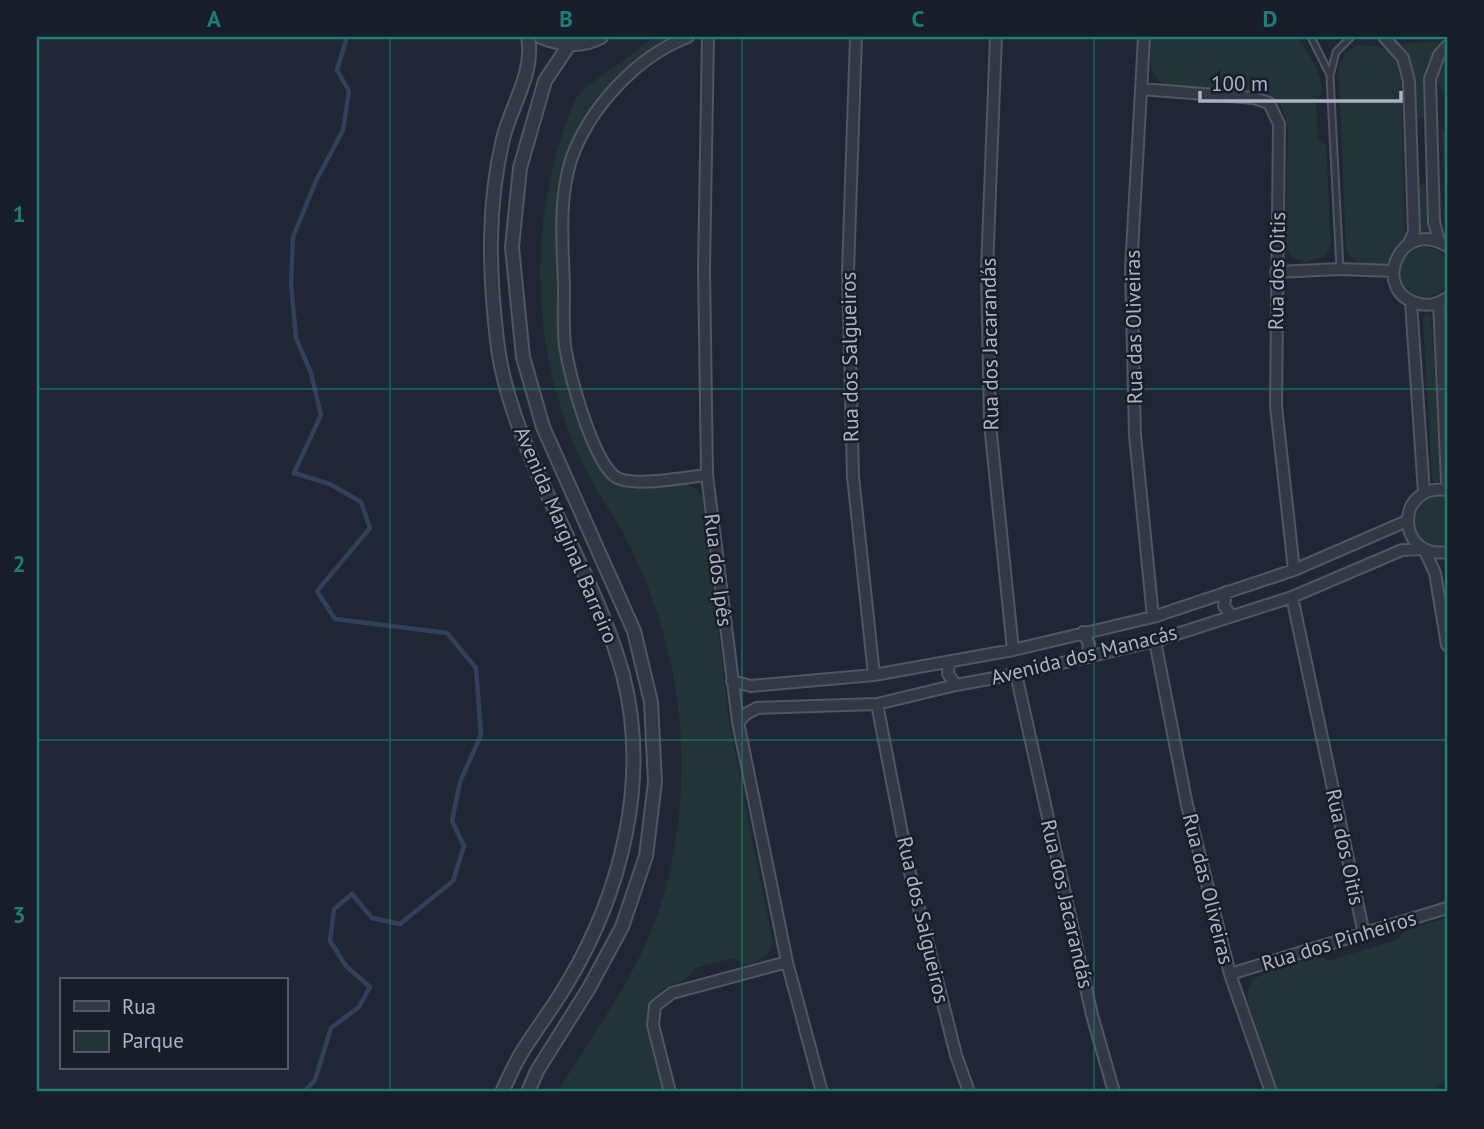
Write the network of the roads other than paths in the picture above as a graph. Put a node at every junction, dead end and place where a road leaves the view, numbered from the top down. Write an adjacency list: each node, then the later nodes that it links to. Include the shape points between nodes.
1 (528, 37): 57 (street, Avenida Marginal Barreiro, via 529,58 503,139 490,222 490,281 498,352 513,408 541,480 607,623 620,663 632,727 632,790 623,855 603,914)
2 (541, 37): 14 (street)
3 (601, 37): 14 (street)
4 (688, 37): 29 (street, via 666,45 626,76 595,111 571,160 562,209 565,344 579,403 595,446 613,476 630,482)
5 (708, 37): 29 (street, Rua dos Ipês)
6 (856, 37): 48 (street, Rua dos Salgueiros, via 848,271 853,476)
7 (996, 37): 44 (street, Rua dos Jacarandás, via 987,270 990,425)
8 (1144, 37): 17 (street, Rua das Oliveiras)
9 (1311, 37): 16 (lane)
10 (1351, 37): 16 (lane, via 1336,52)
11 (1378, 37): 12 (street)
12 (1384, 37): 13 (street); 18 (street, via 1407,67)
13 (1391, 37)
14 (569, 45): 58 (street, Avenida Marginal Barreiro, via 545,81 520,168 512,247 523,357 543,427 634,631 651,702 655,782 646,856 622,927)
15 (1447, 46): 19 (street, via 1430,79)
16 (1330, 76): 24 (lane)
17 (1141, 89): 26 (street, Rua dos Oitis, via 1269,103 1279,124); 40 (street, Rua das Oliveiras, via 1131,269 1135,435)
18 (1411, 122): 19 (street, via 1420,126); 20 (street)
19 (1432, 123): 21 (street)
20 (1413, 179): 21 (street); 22 (street, via 1414,232)
21 (1434, 179): 23 (street, via 1434,222)
22 (1409, 243): 23 (street, via 1429,239); 25 (street, via 1395,260)
23 (1443, 244)
24 (1340, 269): 25 (street); 26 (street)
25 (1393, 271): 28 (street, via 1398,289)
26 (1276, 272): 36 (street, Rua dos Oitis, via 1276,406)
27 (1443, 300): 28 (street, via 1430,305); 30 (street)
28 (1411, 302): 32 (street)
29 (706, 475): 49 (street, Rua dos Ipês)
30 (1447, 482)
31 (1447, 490): 32 (street)
32 (1424, 492): 33 (street, via 1412,505)
33 (1407, 521): 34 (street, via 1409,532); 36 (street, Avenida dos Manacás)
34 (1423, 549): 35 (street, Avenida dos Manacás); 38 (street, Avenida dos Manacás, via 1402,550); 43 (street, via 1435,573)
35 (1447, 552)
36 (1294, 570): 37 (street, Avenida dos Manacás)
37 (1226, 592): 39 (street, via 1224,606); 40 (street, Avenida dos Manacás)
38 (1292, 597): 39 (street, Avenida dos Manacás); 54 (street, Rua dos Oitis)
39 (1232, 616): 42 (street, Avenida dos Manacás)
40 (1153, 617): 41 (street, Avenida dos Manacás)
41 (1083, 632): 44 (street, Avenida dos Manacás); 45 (street, via 1089,644)
42 (1155, 641): 45 (street, Avenida dos Manacás); 56 (street, Rua das Oliveiras, via 1187,805)
43 (1447, 645)
44 (1013, 650): 46 (street, Avenida dos Manacás)
45 (1087, 657): 47 (street, Avenida dos Manacás)
46 (949, 662): 48 (street, Avenida dos Manacás); 50 (street, via 948,674)
47 (1016, 674): 50 (street, Avenida dos Manacás); 62 (street, Rua dos Jacarandás, via 1092,1015)
48 (874, 675): 49 (street, Avenida dos Manacás, via 751,685)
49 (732, 681): 52 (street, Rua dos Ipês)
50 (956, 685): 51 (street, Avenida dos Manacás)
51 (877, 704): 52 (street, Avenida dos Manacás, via 757,708); 61 (street, Rua dos Salgueiros, via 909,869 956,1055)
52 (738, 722): 55 (street, Rua dos Ipês)
53 (1447, 908): 54 (street, Rua dos Pinheiros)
54 (1364, 934): 56 (street, Rua dos Pinheiros)
55 (787, 962): 59 (street, via 672,993 655,1006 653,1025); 60 (street, Rua dos Ipês)
56 (1230, 974): 63 (street, Rua das Oliveiras)
57 (502, 1092)
58 (527, 1092)
59 (670, 1092)
60 (822, 1092)
61 (970, 1092)
62 (1114, 1092)
63 (1271, 1092)

